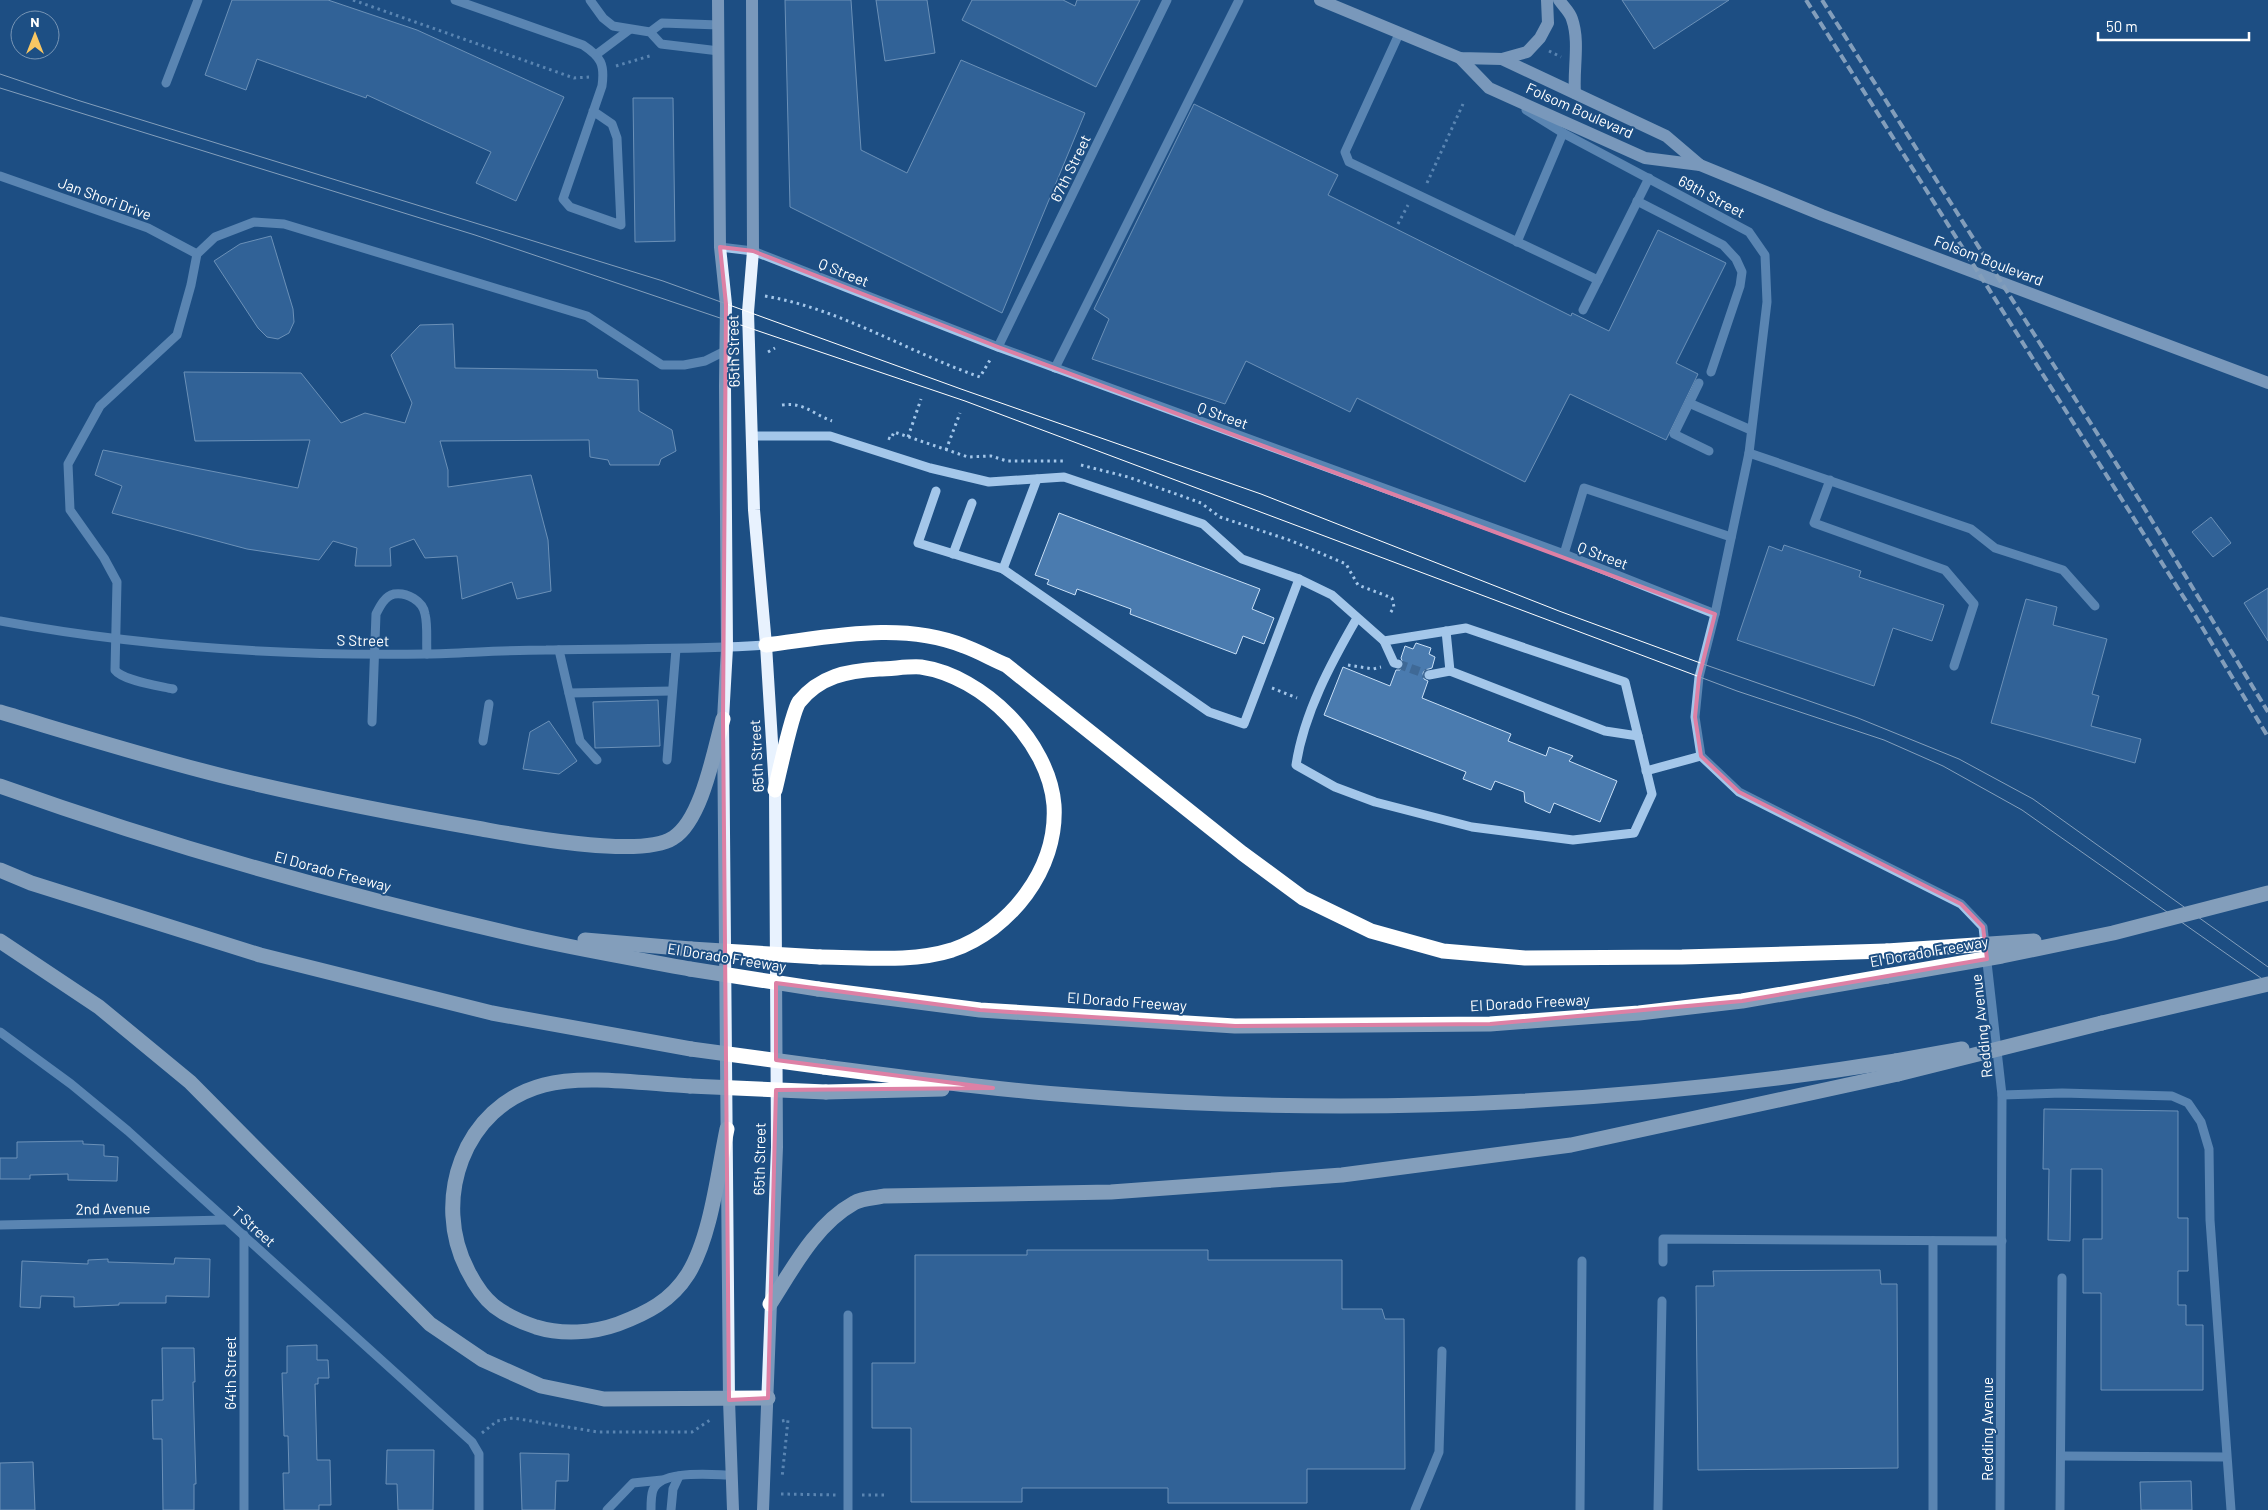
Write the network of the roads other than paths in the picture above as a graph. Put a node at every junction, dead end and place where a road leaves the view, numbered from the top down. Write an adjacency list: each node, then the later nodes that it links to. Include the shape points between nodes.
1 (198, 0): 19 (street)
2 (455, 0): 16 (street, via 583,45)
3 (590, 0): 12 (street, via 602,18 613,26)
4 (718, 0): 11 (main road, 65th Street)
5 (752, 0): 30 (main road, 65th Street)
6 (1167, 0): 34 (street, 67th Street)
7 (1239, 0): 36 (street)
8 (1320, 0): 14 (main road, Folsom Boulevard)
9 (1547, 0): 18 (main road, via 1548,23 1540,38 1527,52)
10 (1559, 0): 21 (main road, via 1572,18 1576,37)
11 (719, 25): 13 (street, via 662,23); 15 (main road, 65th Street)
12 (629, 30): 13 (street); 16 (street)
13 (650, 32): 15 (street, via 661,44)
14 (1400, 34): 17 (main road, Folsom Boulevard); 28 (street, via 1345,152 1349,162)
15 (719, 51): 29 (main road, 65th Street)
16 (597, 54): 22 (street, via 603,71 602,86)
17 (1460, 58): 18 (main road, Folsom Boulevard); 20 (main road, Folsom Boulevard)
18 (1502, 59): 21 (main road, Folsom Boulevard)
19 (166, 84)
20 (1489, 88): 23 (street, 69th Street); 24 (main road, Folsom Boulevard, via 1645,158)
21 (1575, 93): 24 (main road, Folsom Boulevard, via 1666,136)
22 (593, 111): 22 (street, via 612,124 617,138 621,225 570,207 563,199)
23 (1563, 133): 26 (street, 69th Street); 28 (street)
24 (1700, 165): 39 (main road, Folsom Boulevard, via 1822,215)
25 (0, 176): 31 (street, Jan Shori Drive, via 148,228)
26 (1649, 178): 27 (street); 41 (street, 69th Street, via 1749,232 1765,255 1767,302)
27 (1638, 201): 32 (street); 37 (street, via 1723,245 1736,259 1742,272)
28 (1517, 242): 32 (street)
29 (720, 247): 30 (street, Q Street); 35 (main road, 65th Street, via 726,304)
30 (753, 251): 34 (street, Q Street); 42 (main road, 65th Street, via 748,312)
31 (197, 254): 35 (street, via 215,237 254,222 284,224 587,316 662,365 705,361); 59 (street, via 177,335 100,406 68,464 70,510 117,582)
32 (1598, 280): 33 (street)
33 (1583, 310)
34 (998, 347): 36 (street, Q Street)
35 (725, 350): 63 (main road, 65th Street)
36 (1055, 368): 51 (street, Q Street)
37 (1711, 372)
38 (1699, 382): 40 (street)
39 (2268, 383)
40 (1689, 403): 41 (street); 43 (street, via 1674,434)
41 (1751, 430): 44 (street, 69th Street)
42 (752, 436): 45 (street, via 830,436 930,468 989,482); 61 (main road, 65th Street, via 754,510)
43 (1709, 451)
44 (1749, 453): 46 (street); 49 (street, 69th Street)
45 (1038, 479): 52 (street); 53 (street, via 1064,478 1203,524 1242,559)
46 (1830, 480): 54 (street, via 1957,523 1977,533 1995,548 2064,570); 68 (street, via 1814,523 1945,570 1974,604)
47 (936, 491): 50 (street, via 918,543)
48 (972, 503): 50 (street)
49 (1731, 537): 51 (street, via 1584,488); 55 (street, 69th Street)
50 (953, 554): 52 (street)
51 (1564, 554): 55 (street, Q Street)
52 (1003, 569): 53 (street, via 1209,712 1244,724)
53 (1299, 580): 56 (street, via 1332,595)
54 (2095, 606)
55 (1716, 614): 80 (street, via 1699,677 1695,717)
56 (1357, 618): 60 (street); 83 (street, via 1332,663 1300,743 1296,765 1335,787 1375,802 1472,827 1573,840 1634,833 1652,794)
57 (0, 621): 59 (street, S Street)
58 (1446, 631): 60 (street); 69 (street); 78 (street, via 1466,628 1625,682)
59 (114, 638): 65 (street, S Street, via 245,650); 71 (street, via 117,674)
60 (1384, 642): 67 (street, via 1394,663)
61 (766, 645): 63 (street, S Street); 85 (main road, 65th Street); 88 (highway, bridge, via 870,632 918,634 963,645 1006,665 1303,898 1372,931 1434,948 1525,958 1682,957 1887,951)
62 (676, 648): 63 (street, S Street); 64 (street, S Street); 72 (street)
63 (726, 648): 76 (main road, 65th Street)
64 (559, 650): 66 (street, S Street); 73 (street)
65 (374, 654): 66 (street, S Street); 66 (street, via 376,614 382,602 393,594 410,596 420,603 425,612); 77 (street)
66 (427, 654)
67 (1398, 664)
68 (1954, 666)
69 (1450, 671): 70 (street); 78 (street, via 1605,731)
70 (1429, 676)
71 (173, 689)
72 (672, 691): 73 (street); 82 (street)
73 (569, 693): 81 (street, via 580,741)
74 (489, 704): 79 (street)
75 (0, 712): 76 (highway, via 194,768 362,808 538,840 611,846 662,844 687,827 696,812)
76 (723, 719): 96 (main road, 65th Street)
77 (372, 722)
78 (1638, 736): 83 (street)
79 (483, 741)
80 (1701, 756): 83 (street); 95 (street, Redding Avenue, via 1739,792 1961,904 1983,927)
81 (598, 760)
82 (667, 760)
83 (1646, 771)
84 (0, 786): 89 (highway, El Dorado Freeway, via 92,819 301,882)
85 (775, 790): 89 (highway, bridge, via 797,704 812,688 852,670 920,667 952,676 971,686 1013,719 1032,745 1046,774 1052,795 1053,826 1046,857 1032,886 1013,911 971,942 931,955 820,957); 106 (main road, 65th Street, via 777,1146)
86 (0, 870): 94 (highway, bridge, via 260,955 492,1013 690,1049)
87 (2268, 893): 88 (highway, El Dorado Freeway, bridge)
88 (2113, 933): 89 (highway, El Dorado Freeway, bridge, via 2002,956 1742,1001 1639,1013 1480,1024 1235,1026 980,1010 690,969)
89 (513, 934)
90 (0, 941): 110 (highway, via 99,1008 190,1082 430,1324 483,1360 541,1386 604,1399)
91 (2268, 984): 93 (highway, bridge)
92 (0, 1032): 97 (street, T Street, via 128,1131)
93 (1897, 1068): 94 (highway, via 1498,1102 1294,1105 1178,1102); 106 (highway, via 1571,1144 1342,1175 1111,1192 884,1196 855,1202 825,1226 798,1259)
94 (993, 1088): 96 (highway, bridge, via 826,1092 570,1080 524,1092 485,1121 463,1154 453,1190 454,1238 474,1283 492,1305 517,1321 563,1332 610,1327 662,1303 682,1282 697,1257)
95 (2002, 1095): 101 (street, Redding Avenue); 112 (street, via 2172,1096 2188,1104 2201,1122 2209,1149 2210,1220)
96 (727, 1129): 110 (main road, 65th Street)
97 (226, 1220): 98 (street, 2nd Avenue); 99 (street, T Street)
98 (0, 1224)
99 (244, 1236): 116 (street, 64th Street); 117 (street, T Street, via 472,1442 479,1454)
100 (1933, 1240): 101 (street); 103 (street, via 1663,1239); 127 (street)
101 (2002, 1241): 128 (street, Redding Avenue)
102 (1582, 1261): 125 (street)
103 (1663, 1262)
104 (2062, 1278): 111 (street)
105 (1662, 1301): 126 (street)
106 (770, 1304): 109 (main road, 65th Street)
107 (848, 1315): 123 (street)
108 (1442, 1351): 124 (street, via 1439,1452)
109 (768, 1398): 110 (highway); 122 (main road, 65th Street)
110 (729, 1400): 113 (main road, 65th Street)
111 (2061, 1456): 112 (street); 129 (street)
112 (2226, 1457): 130 (street)
113 (732, 1475): 114 (street); 121 (main road, 65th Street)
114 (679, 1476): 115 (street); 120 (street, via 673,1489)
115 (662, 1480): 118 (street, via 633,1483); 119 (street, via 653,1490)
116 (244, 1510)
117 (479, 1510)
118 (607, 1510)
119 (651, 1510)
120 (671, 1510)
121 (733, 1510)
122 (763, 1510)
123 (848, 1510)
124 (1415, 1510)
125 (1580, 1510)
126 (1658, 1510)
127 (1933, 1510)
128 (2000, 1510)
129 (2060, 1510)
130 (2231, 1510)

